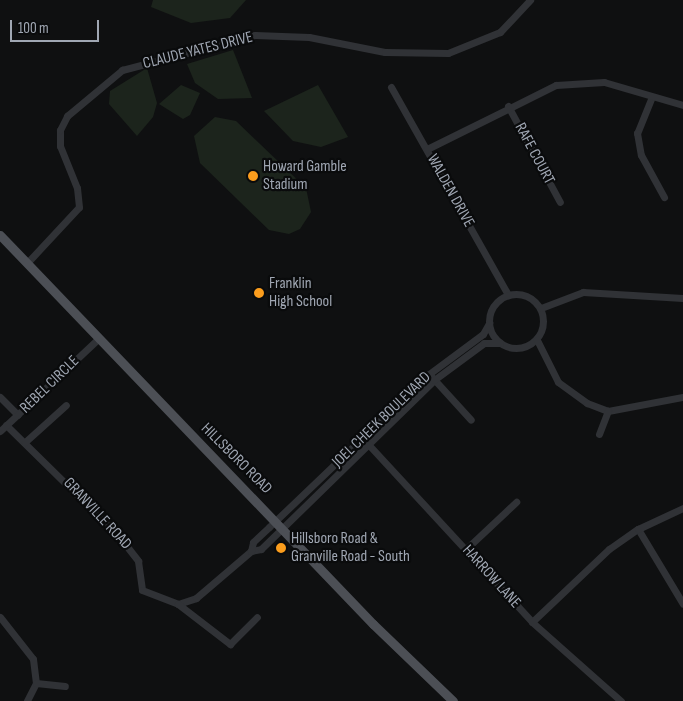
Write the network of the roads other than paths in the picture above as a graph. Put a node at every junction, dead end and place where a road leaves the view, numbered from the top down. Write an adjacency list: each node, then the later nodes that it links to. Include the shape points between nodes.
1 (530, 0): 10 (street, CLAUDE YATES DRIVE, via 500,32 448,53 385,52 309,37 255,35 122,70 86,96 63,123 60,146 77,188 79,207)
2 (391, 88): 6 (street, WALDEN DRIVE)
3 (651, 98): 4 (street); 5 (street, via 604,82 556,85); 7 (street, via 636,133 641,156)
4 (683, 105)
5 (508, 106): 6 (street); 8 (street, RAFE COURT)
6 (427, 149): 11 (street, WALDEN DRIVE)
7 (664, 197)
8 (560, 202)
9 (0, 235): 10 (main road, HILLSBORO ROAD)
10 (27, 262): 15 (main road, HILLSBORO ROAD)
11 (508, 295): 13 (street, via 527,296); 14 (street, via 495,304)
12 (683, 298): 13 (street, via 583,292)
13 (541, 308): 16 (street, via 544,323)
14 (489, 323): 17 (street); 18 (street, JOEL CHEEK BOULEVARD, via 483,334)
15 (99, 338): 23 (street, REBEL CIRCLE); 34 (main road, HILLSBORO ROAD)
16 (536, 340): 17 (street, via 523,348); 22 (street, via 558,382 587,404)
17 (500, 343): 18 (street, JOEL CHEEK BOULEVARD, via 484,343)
18 (431, 377): 24 (street); 29 (street, JOEL CHEEK BOULEVARD); 30 (street, JOEL CHEEK BOULEVARD)
19 (683, 396): 22 (street)
20 (0, 397): 23 (street)
21 (66, 405): 28 (street)
22 (608, 412): 27 (street)
23 (18, 415): 25 (street, REBEL CIRCLE)
24 (471, 420)
25 (6, 425): 26 (street, REBEL CIRCLE); 28 (street, GRANVILLE ROAD)
26 (0, 431)
27 (599, 434)
28 (25, 442): 37 (street, GRANVILLE ROAD, via 90,502 124,542 138,560 142,590)
29 (368, 444): 31 (street, JOEL CHEEK BOULEVARD); 36 (street, HARROW LANE)
30 (302, 496): 31 (street); 34 (street, JOEL CHEEK BOULEVARD)
31 (308, 502): 34 (street, JOEL CHEEK BOULEVARD)
32 (516, 502): 36 (street)
33 (683, 508): 35 (street)
34 (280, 524): 37 (street, via 253,542 252,551 196,598); 45 (main road, HILLSBORO ROAD)
35 (638, 529): 38 (street); 41 (street, via 610,549 562,598)
36 (466, 549): 41 (street, HARROW LANE)
37 (178, 604): 40 (street, GRANVILLE ROAD, via 230,644)
38 (683, 604)
39 (0, 617): 42 (street, via 33,659)
40 (257, 617)
41 (532, 622): 46 (street, HARROW LANE)
42 (36, 683): 43 (street); 44 (street)
43 (65, 686)
44 (27, 701)
45 (454, 701)
46 (621, 701)

